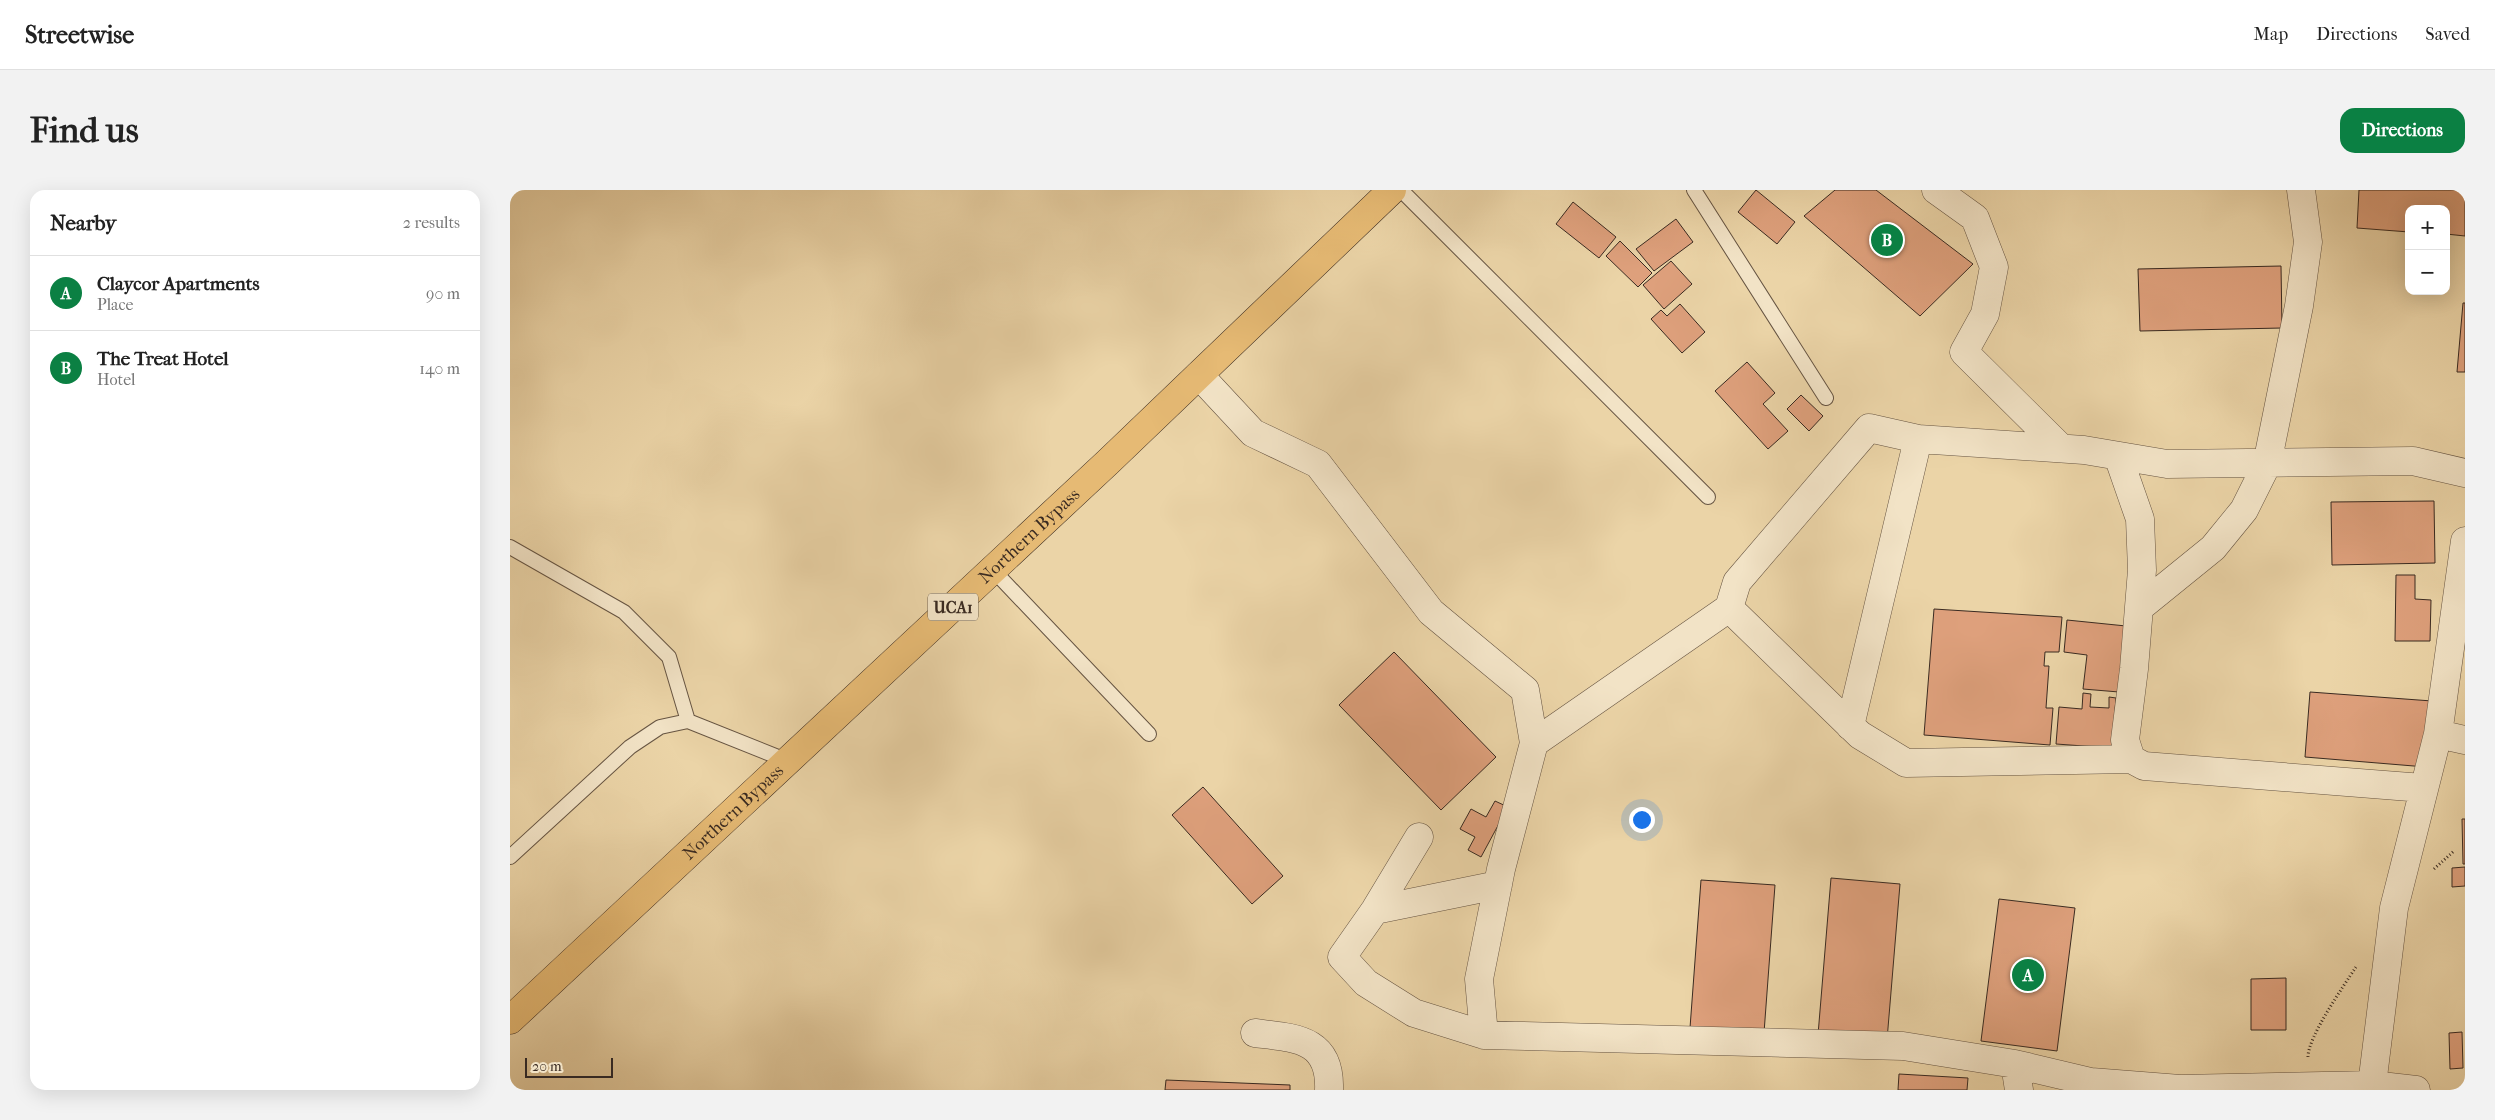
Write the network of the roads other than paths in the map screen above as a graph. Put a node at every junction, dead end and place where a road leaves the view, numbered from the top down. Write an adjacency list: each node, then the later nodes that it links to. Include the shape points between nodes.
1 (1392, 190): 6 (main road, Northern Bypass / UCA1)
2 (1401, 190): 13 (lane)
3 (1694, 190): 7 (lane)
4 (1936, 190): 9 (street, via 1976,218 1994,267 1985,314 1964,352)
5 (2301, 190): 11 (street, via 2308,242)
6 (1199, 375): 16 (main road, Northern Bypass / UCA1); 24 (street, via 1253,433 1318,464 1431,612 1525,690)
7 (1826, 398)
8 (1918, 439): 9 (street); 17 (street, via 1869,428 1738,582); 20 (street)
9 (2061, 448): 10 (street)
10 (2118, 456): 11 (street, via 2168,464); 18 (street, via 2140,519 2142,570)
11 (2266, 464): 12 (street, via 2413,462); 18 (street, via 2244,510 2213,548)
12 (2465, 473)
13 (1708, 497)
14 (2465, 541): 22 (street)
15 (510, 546): 19 (lane, via 624,612 669,657)
16 (993, 570): 21 (lane); 26 (main road, Northern Bypass / UCA1)
17 (1729, 608): 20 (street); 24 (street)
18 (2139, 608): 25 (street, via 2125,740)
19 (688, 721): 26 (lane); 29 (lane, via 660,727 630,747)
20 (1850, 726): 25 (street, via 1906,763)
21 (1149, 734)
22 (2438, 734): 23 (street); 27 (street)
23 (2465, 740)
24 (1534, 743): 30 (street)
25 (2131, 759): 27 (street, via 2144,766)
26 (788, 761): 32 (main road, Northern Bypass / UCA1)
27 (2423, 788): 36 (street, via 2394,908)
28 (1419, 837): 31 (street)
29 (510, 857)
30 (1498, 885): 31 (street); 34 (street, via 1478,979)
31 (1375, 910): 34 (street, via 1342,957 1366,983 1414,1013)
32 (510, 1020)
33 (1255, 1033): 37 (street, via 1298,1038 1322,1055 1329,1075)
34 (1484, 1035): 35 (street, via 1903,1046)
35 (2015, 1064): 38 (street); 39 (street, via 2091,1082)
36 (2372, 1085): 39 (street); 40 (street)
37 (1329, 1090)
38 (2019, 1090)
39 (2181, 1090)
40 (2416, 1090)

